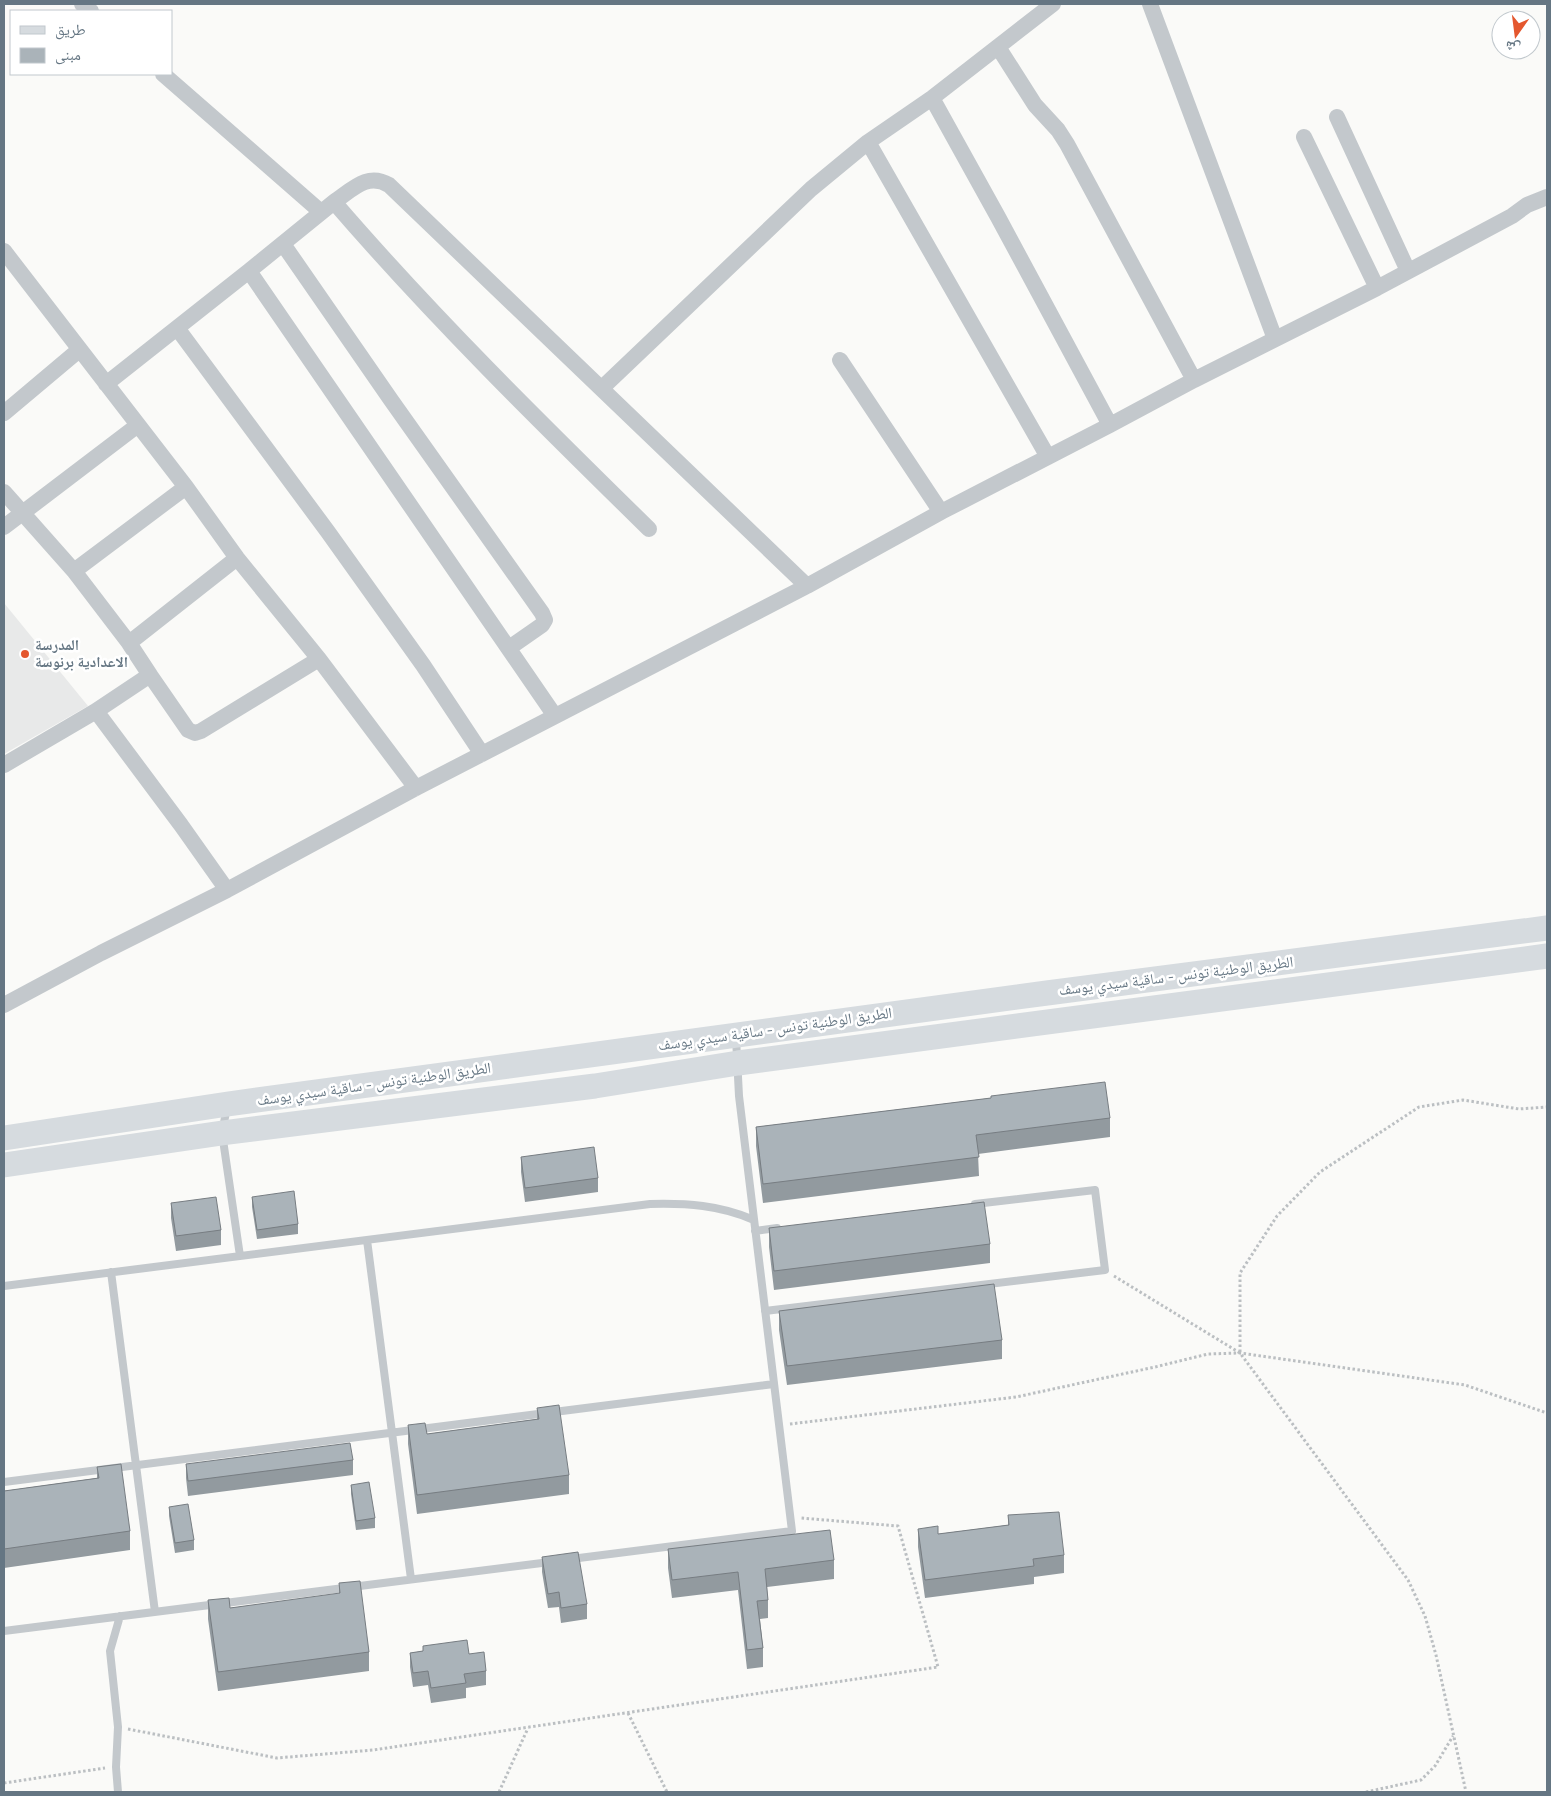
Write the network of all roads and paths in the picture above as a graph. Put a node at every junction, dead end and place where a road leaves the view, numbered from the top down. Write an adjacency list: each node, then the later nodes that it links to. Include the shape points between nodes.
1 (1053, 4): 3 (street)
2 (1150, 4): 18 (street)
3 (998, 47): 5 (street); 21 (street, via 1035,105 1067,144)
4 (164, 75): 11 (street)
5 (932, 98): 8 (street); 26 (street)
6 (1337, 118): 15 (street)
7 (1304, 137): 16 (street)
8 (868, 142): 23 (street, via 811,189); 27 (street)
9 (1547, 197): 15 (street)
10 (334, 202): 11 (street); 23 (street, via 373,179 389,185); 33 (street, via 458,337)
11 (321, 212): 12 (street)
12 (283, 244): 14 (street); 38 (street, via 542,613 545,620 542,625)
13 (4, 251): 19 (street)
14 (250, 271): 17 (street); 38 (street)
15 (1408, 271): 16 (street)
16 (1377, 288): 18 (street)
17 (177, 328): 22 (street); 43 (street, via 412,649)
18 (1275, 339): 21 (street)
19 (79, 350): 22 (street); 24 (street)
20 (840, 360): 30 (street)
21 (1194, 380): 26 (street)
22 (106, 384): 25 (street)
23 (602, 388): 36 (street)
24 (4, 413)
25 (138, 425): 28 (street); 31 (street)
26 (1110, 425): 27 (street)
27 (1048, 457): 30 (street)
28 (186, 487): 34 (street); 35 (street)
29 (4, 492): 31 (street)
30 (941, 512): 36 (street)
31 (22, 514): 32 (street); 35 (street)
32 (4, 527)
33 (650, 529)
34 (236, 558): 37 (street); 39 (street)
35 (74, 571): 37 (street)
36 (807, 586): 42 (street)
37 (129, 643): 40 (street)
38 (509, 648): 42 (street)
39 (319, 659): 40 (street, via 195,733 188,730); 45 (street)
40 (150, 675): 41 (street)
41 (96, 711): 44 (street); 46 (street)
42 (555, 716): 43 (street)
43 (482, 754): 45 (street)
44 (4, 764)
45 (416, 788): 46 (street)
46 (227, 890): 49 (street)
47 (1547, 928): 50 (main road, الطريق الوطنية تونس - ساقية سيدي يوسف)
48 (1541, 959): 51 (main road, الطريق الوطنية تونس - ساقية سيدي يوسف)
49 (4, 1005)
50 (736, 1035): 51 (lane); 52 (main road, الطريق الوطنية تونس - ساقية سيدي يوسف)
51 (738, 1063): 54 (main road, الطريق الوطنية تونس - ساقية سيدي يوسف, via 595,1086); 58 (lane)
52 (228, 1104): 54 (lane); 55 (main road, الطريق الوطنية تونس - ساقية سيدي يوسف)
53 (1547, 1107): 67 (path, via 1519,1109 1463,1100 1419,1107 1320,1172 1277,1216 1240,1273)
54 (222, 1133): 56 (main road, الطريق الوطنية تونس - ساقية سيدي يوسف); 62 (lane)
55 (4, 1138)
56 (4, 1165)
57 (969, 1205): 63 (lane, via 1095,1190)
58 (754, 1220): 60 (lane); 61 (lane, via 737,1212 685,1203 650,1204)
59 (784, 1227): 60 (lane)
60 (755, 1231): 66 (lane)
61 (367, 1240): 62 (lane); 71 (lane)
62 (240, 1256): 64 (lane)
63 (1105, 1270): 66 (lane); 67 (path)
64 (111, 1272): 65 (lane); 72 (lane)
65 (4, 1286)
66 (765, 1311): 68 (lane)
67 (1240, 1353): 69 (path, via 1465,1385); 70 (path, via 1208,1354 1016,1398); 82 (path, via 1408,1580 1427,1624)
68 (774, 1384): 70 (lane); 71 (lane)
69 (1547, 1413)
70 (779, 1425): 74 (lane)
71 (392, 1433): 72 (lane); 75 (lane)
72 (136, 1465): 73 (lane); 76 (lane)
73 (4, 1482)
74 (791, 1517): 75 (lane, via 792,1531); 79 (path, via 898,1526 938,1667)
75 (411, 1579): 76 (lane)
76 (155, 1612): 77 (lane)
77 (120, 1616): 78 (lane); 80 (lane, via 110,1651)
78 (4, 1631)
79 (628, 1713): 81 (path); 87 (path)
80 (118, 1727): 81 (path, via 277,1758 373,1750); 83 (lane)
81 (528, 1728): 86 (path)
82 (1454, 1736): 88 (path, via 1436,1766 1421,1780); 89 (path)
83 (116, 1767): 84 (path); 85 (lane)
84 (4, 1783)
85 (118, 1792)
86 (499, 1792)
87 (667, 1792)
88 (1366, 1792)
89 (1466, 1792)

